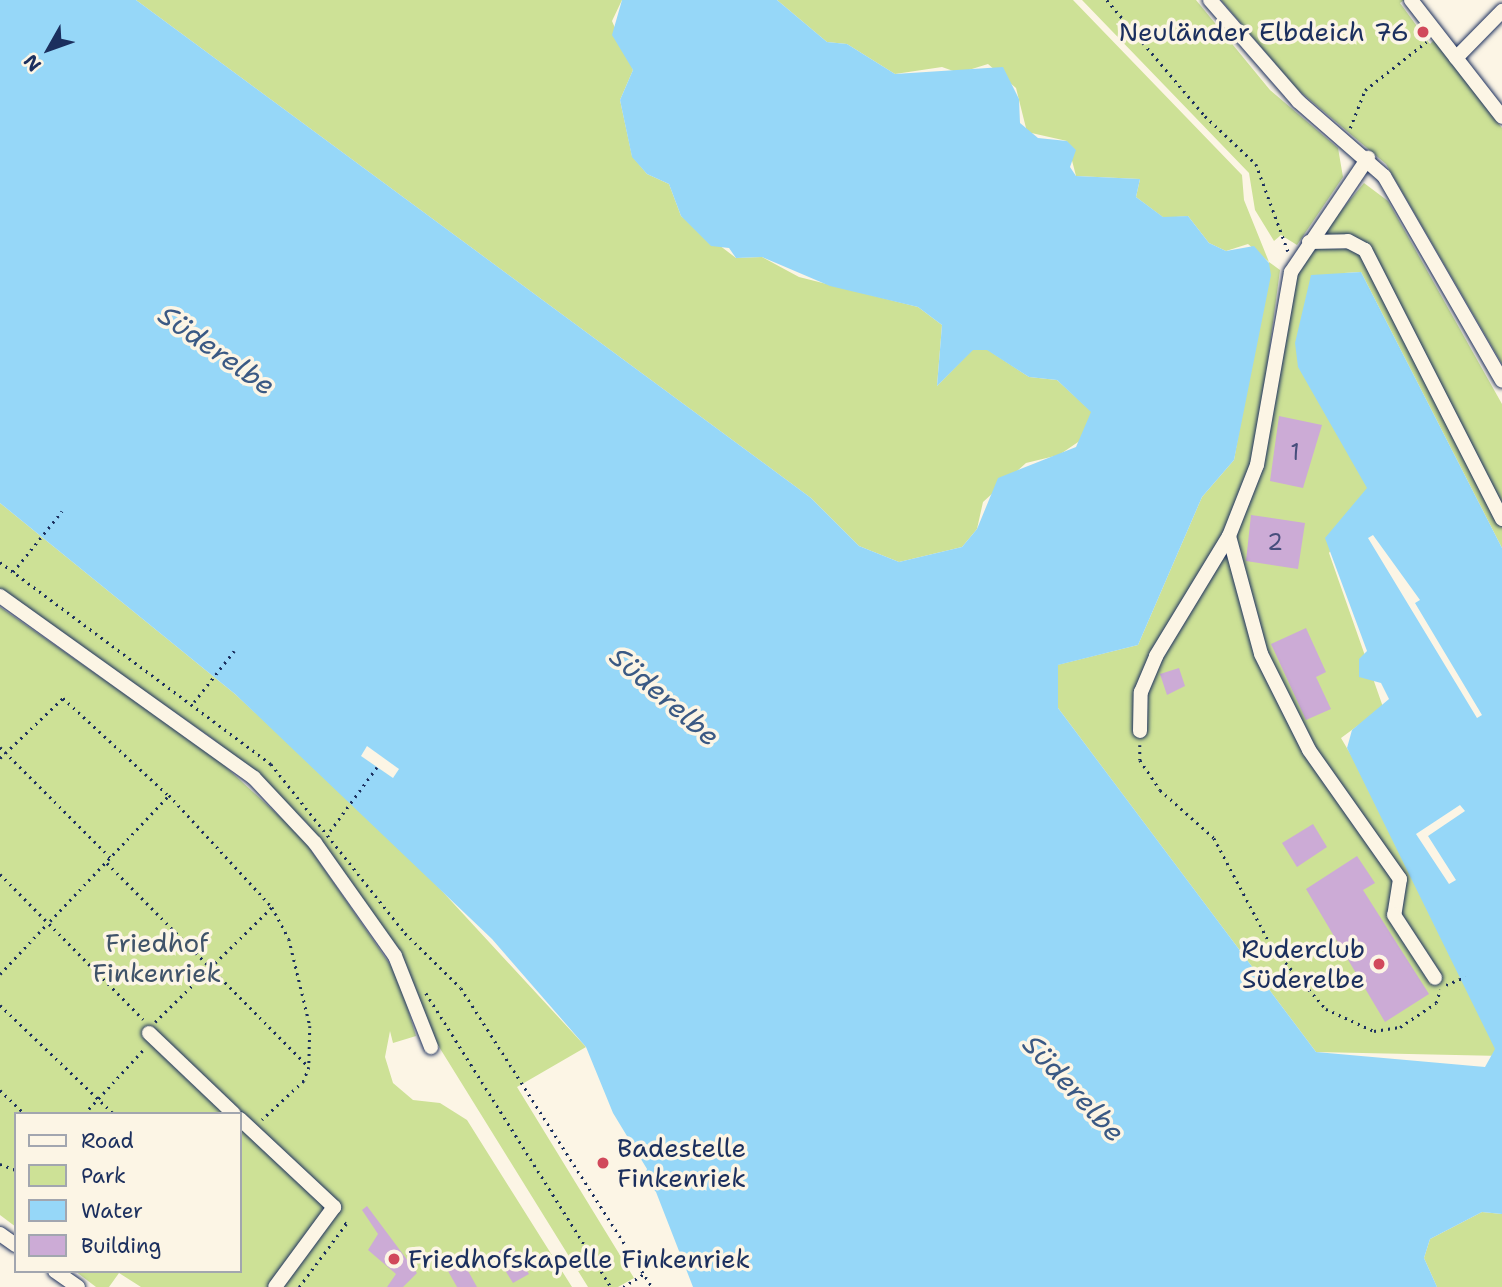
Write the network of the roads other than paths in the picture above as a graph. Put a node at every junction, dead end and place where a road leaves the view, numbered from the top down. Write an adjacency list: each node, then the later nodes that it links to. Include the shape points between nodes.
1 (1210, 0): 6 (street, via 1298,101)
2 (1411, 0): 4 (street)
3 (1501, 12): 4 (street, via 1483,25)
4 (1456, 58): 5 (street)
5 (1502, 117)
6 (1368, 158): 7 (street); 8 (street, via 1406,211)
7 (1309, 242): 9 (street, via 1348,241 1365,250); 10 (street, via 1282,302 1269,412)
8 (1502, 380)
9 (1502, 519)
10 (1229, 536): 12 (street, via 1156,656 1141,692); 13 (street, via 1261,654 1309,750 1400,879 1394,915)
11 (0, 596): 15 (street, via 254,778 314,843 395,956)
12 (1140, 731)
13 (1438, 983)
14 (149, 1033): 16 (street)
15 (431, 1047)
16 (232, 1112)
17 (242, 1121): 20 (street, via 334,1207)
18 (58, 1273): 19 (street)
19 (78, 1287)
20 (275, 1287)

